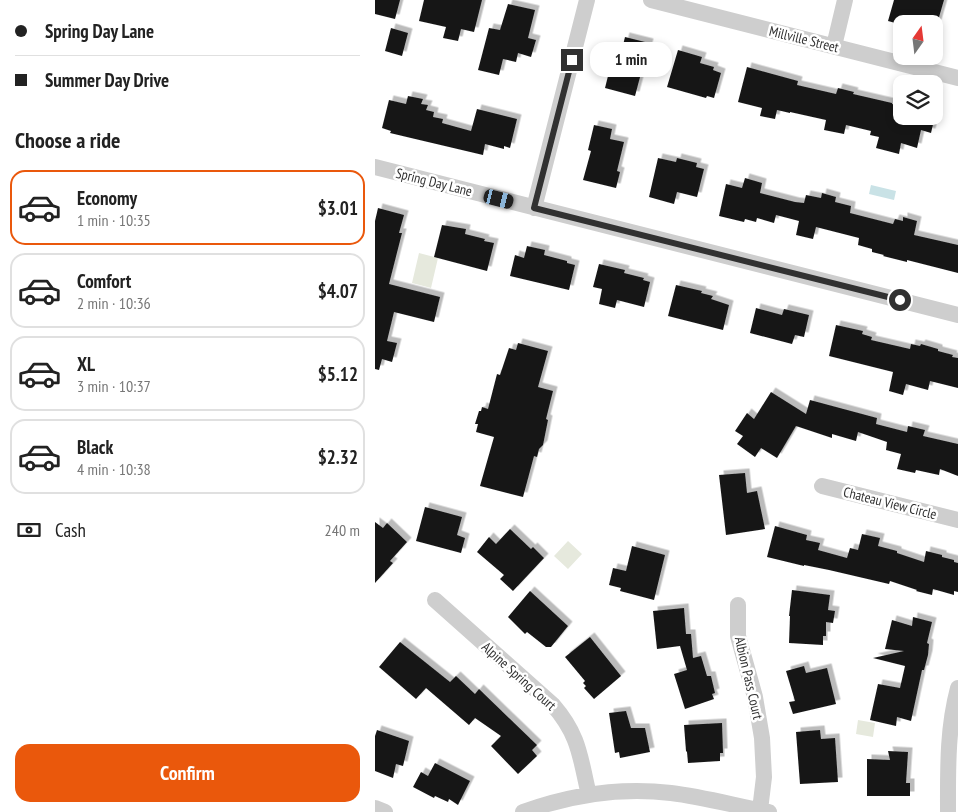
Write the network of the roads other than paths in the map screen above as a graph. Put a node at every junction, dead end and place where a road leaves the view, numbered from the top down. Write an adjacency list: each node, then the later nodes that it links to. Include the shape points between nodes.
1 (587, 0): 7 (street)
2 (651, 0): 4 (street, Millville Street)
3 (845, 0): 4 (street)
4 (834, 46): 5 (street, Millville Street)
5 (958, 78)
6 (375, 167): 7 (street, Spring Day Lane)
7 (534, 208): 8 (street, Spring Day Lane)
8 (958, 315)
9 (822, 486): 10 (street, Chateau View Circle)
10 (958, 520)
11 (435, 600): 14 (street, Alpine Spring Court, via 562,716 581,754)
12 (738, 605): 16 (street, Albion Pass Court, via 739,642 755,698 762,738)
13 (958, 688): 19 (street, via 948,753)
14 (589, 795): 16 (street, via 670,793); 18 (street)
15 (375, 808): 17 (street)
16 (765, 811)
17 (385, 812)
18 (523, 812)
19 (949, 812)

